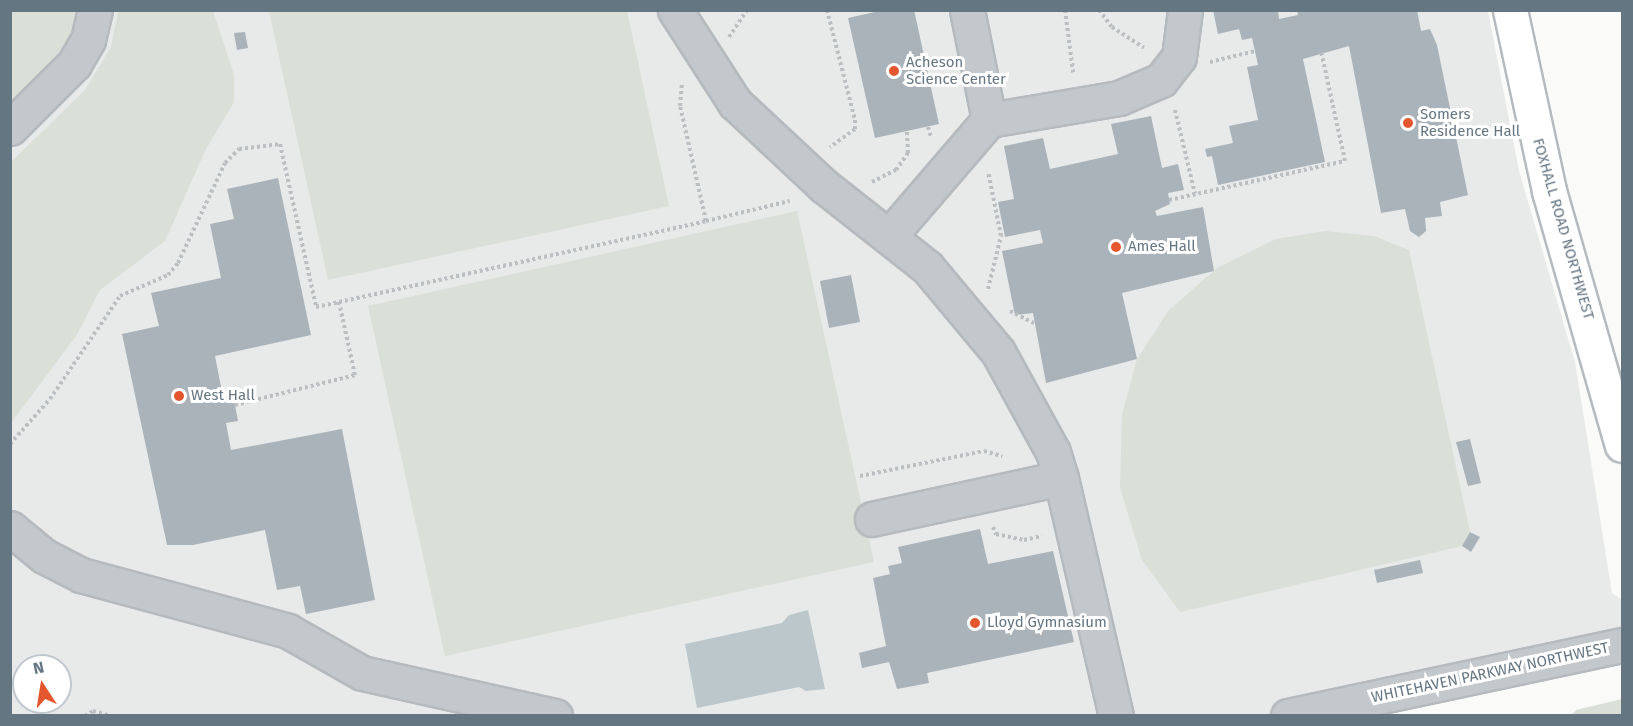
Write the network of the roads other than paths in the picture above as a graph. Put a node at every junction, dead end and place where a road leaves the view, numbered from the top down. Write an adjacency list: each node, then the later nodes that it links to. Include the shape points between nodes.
1 (94, 10): 7 (street, via 88,40 74,64)
2 (675, 10): 8 (street, via 735,103 824,186)
3 (967, 10): 6 (street)
4 (1185, 10): 6 (street, via 1179,57 1161,80 1119,98)
5 (1510, 10): 9 (main road, FOXHALL ROAD NORTHWEST, via 1549,191)
6 (985, 125): 8 (street)
7 (10, 128)
8 (890, 235): 10 (street, via 927,267 998,352 1053,452)
9 (1623, 445)
10 (1061, 478): 11 (street); 15 (street)
11 (872, 519)
12 (10, 528): 14 (street, via 44,556 117,587 288,631 362,673)
13 (1623, 645): 16 (street, WHITEHAVEN PARKWAY NORTHWEST)
14 (555, 716)
15 (1116, 716)
16 (1288, 716)

